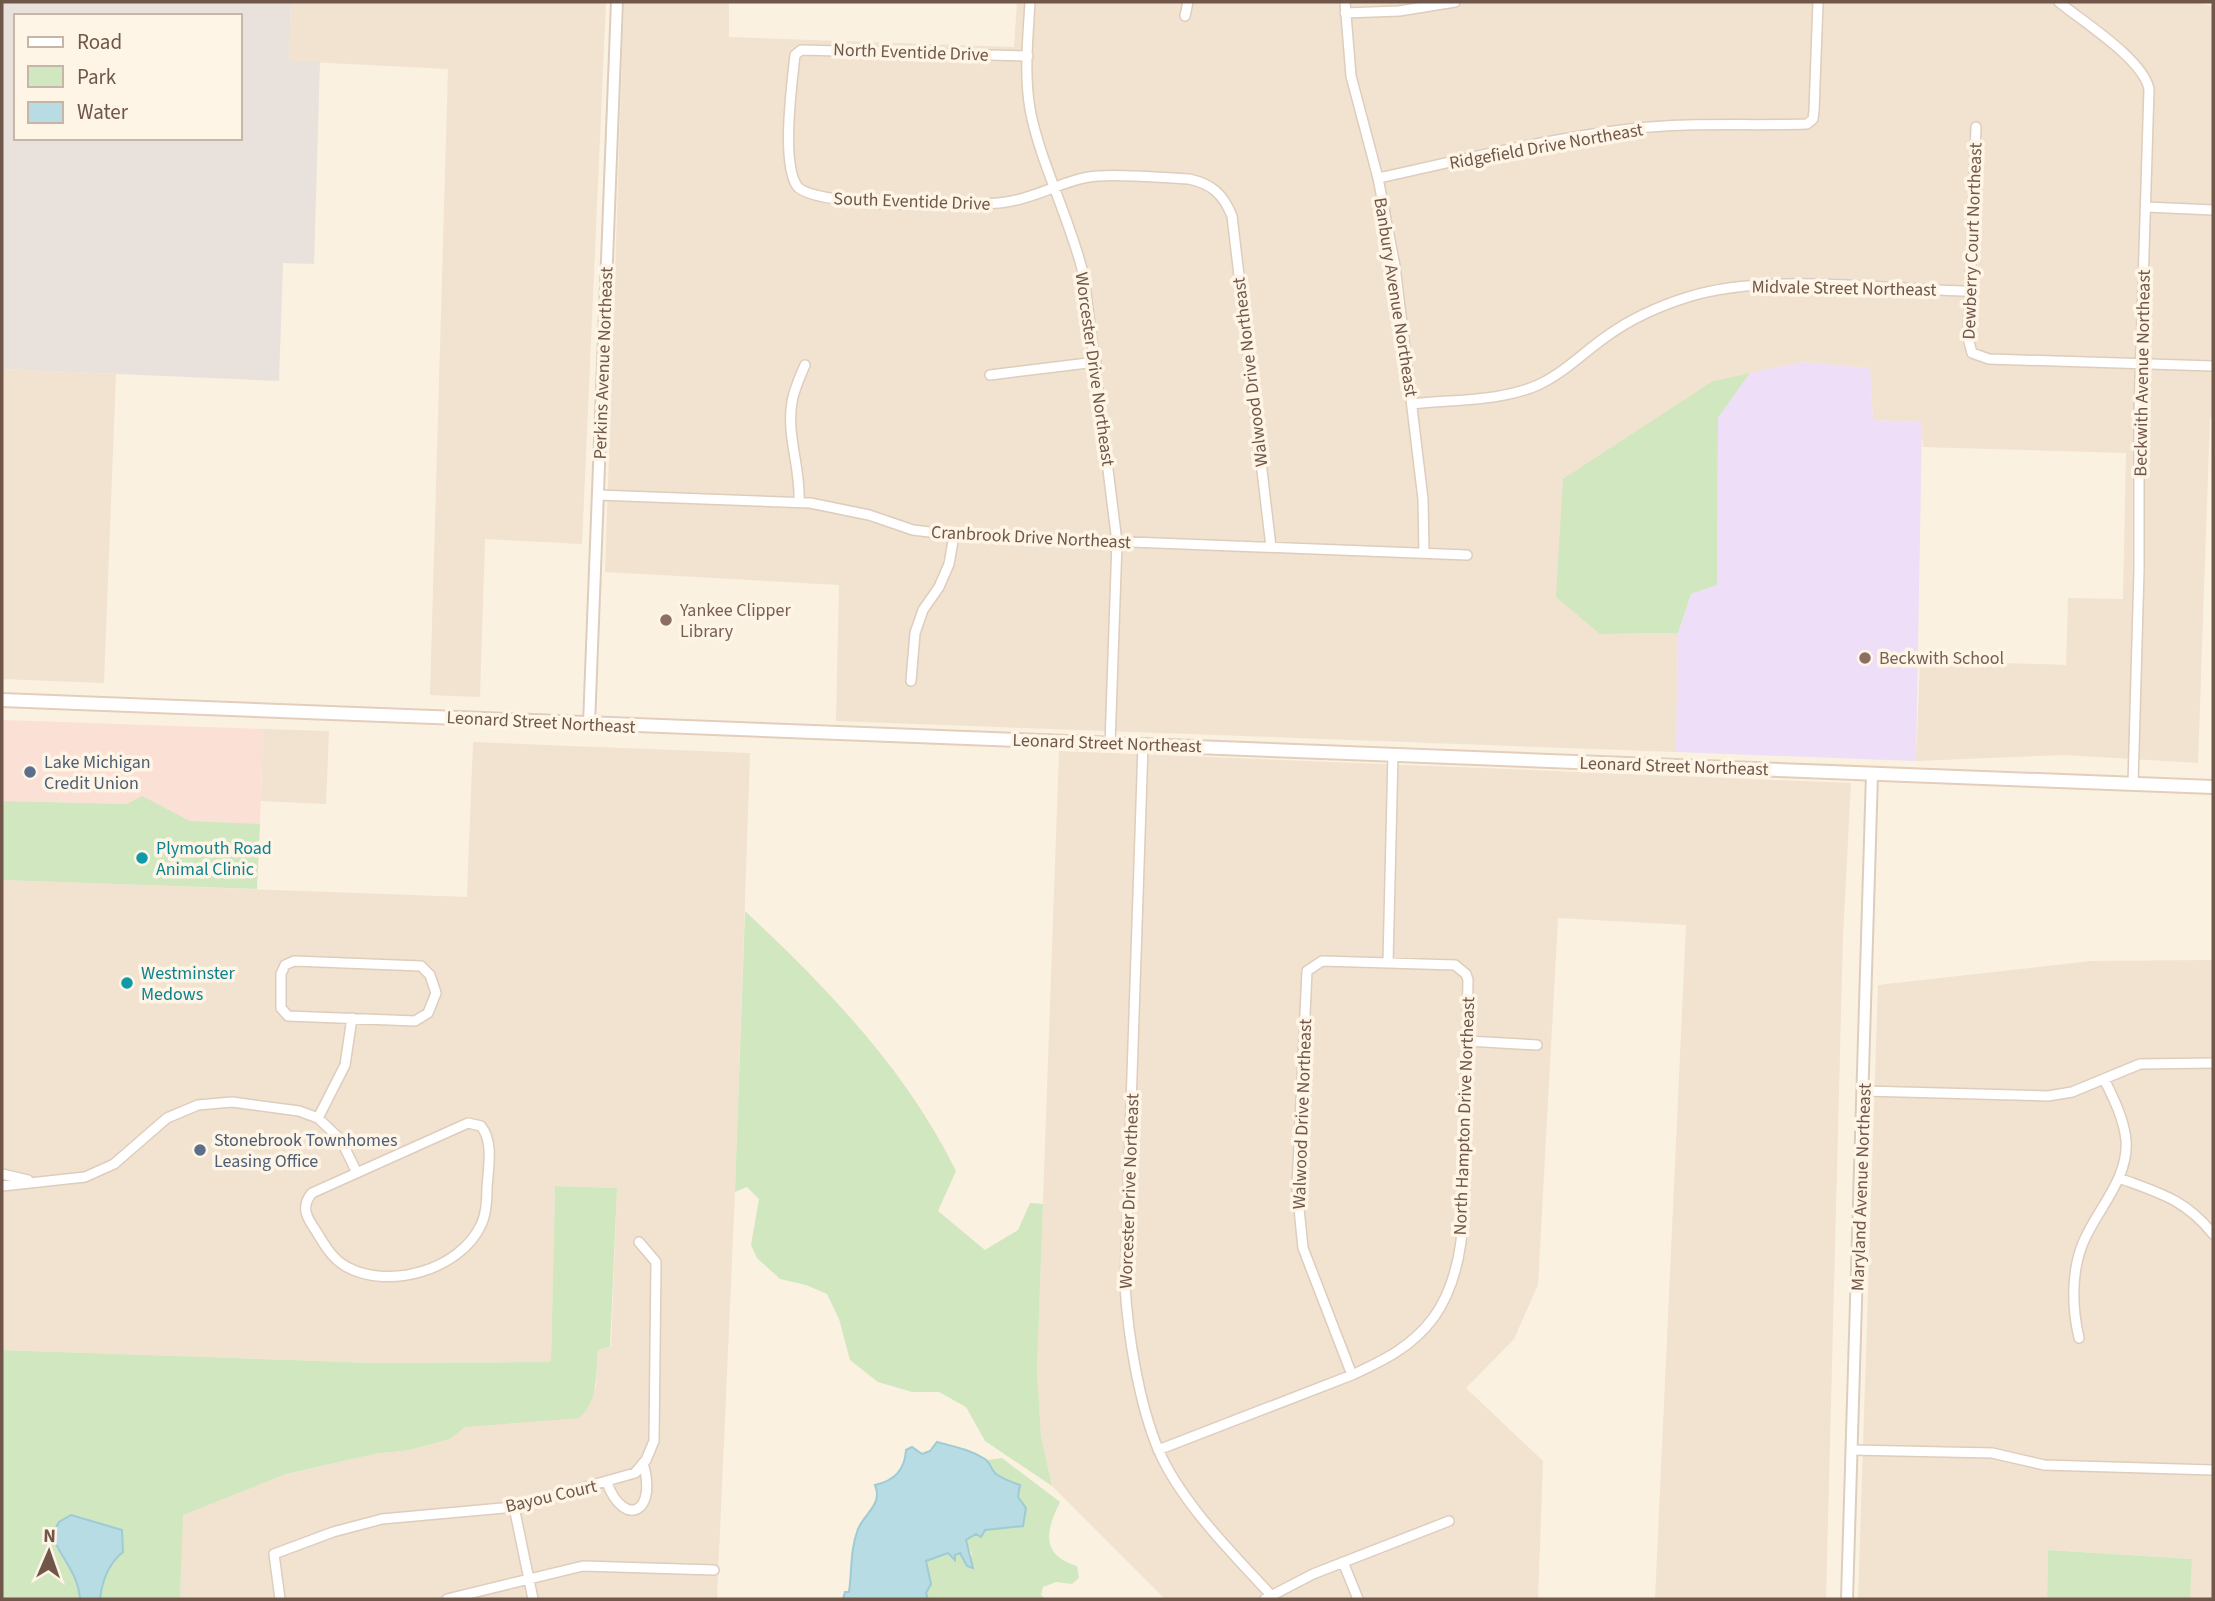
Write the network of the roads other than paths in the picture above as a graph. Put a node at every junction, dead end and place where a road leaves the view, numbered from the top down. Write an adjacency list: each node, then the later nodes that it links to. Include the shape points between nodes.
1 (617, 2): 25 (street, Perkins Avenue Northeast)
2 (1030, 2): 10 (street, Worcester Drive Northeast)
3 (1188, 2): 9 (street)
4 (1345, 2): 8 (street, Banbury Avenue Northeast)
5 (1455, 2): 8 (street)
6 (1818, 2): 12 (street, Ridgefield Drive Northeast, via 1813,116 1807,124 1631,129 1550,141)
7 (2059, 2): 16 (street, Beckwith Avenue Northeast, via 2144,74 2149,99)
8 (1345, 13): 12 (street, Banbury Avenue Northeast, via 1351,76)
9 (1185, 16)
10 (1028, 56): 13 (street, Worcester Drive Northeast, via 1031,112); 14 (street, North Eventide Drive, via 807,49 795,54 789,156)
11 (1976, 127): 18 (street, Dewberry Court Northeast)
12 (1378, 178): 24 (street, Banbury Avenue Northeast, via 1393,254)
13 (1057, 188): 14 (street, South Eventide Drive, via 1007,202 959,205 846,202); 15 (street, South Eventide Drive, via 1097,176 1189,179 1207,184); 19 (street, Worcester Drive Northeast, via 1084,277)
14 (800, 190)
15 (1224, 199): 29 (street, Walwood Drive Northeast, via 1232,216)
16 (2146, 207): 17 (street); 20 (street, Beckwith Avenue Northeast)
17 (2213, 210)
18 (1969, 291): 20 (street, Dewberry Court Northeast, via 1972,353 1989,359); 24 (street, Midvale Street Northeast, via 1759,285 1710,291 1624,324 1566,368 1526,389 1499,397)
19 (1096, 362): 23 (street); 28 (street, Worcester Drive Northeast)
20 (2140, 363): 22 (street); 39 (street, Beckwith Avenue Northeast)
21 (804, 365): 26 (street, via 792,401 791,423)
22 (2213, 366)
23 (990, 375)
24 (1412, 404): 30 (street, Banbury Avenue Northeast)
25 (598, 495): 26 (street, Cranbrook Drive Northeast); 34 (street, Perkins Avenue Northeast)
26 (799, 502): 27 (street, Cranbrook Drive Northeast, via 835,506 907,529)
27 (954, 535): 28 (street, Cranbrook Drive Northeast); 32 (street, via 939,587 923,610 915,633)
28 (1117, 542): 29 (street, Cranbrook Drive Northeast); 35 (street, Worcester Drive Northeast)
29 (1271, 547): 30 (street, Cranbrook Drive Northeast)
30 (1424, 553): 31 (street, Cranbrook Drive Northeast)
31 (1467, 555)
32 (911, 681)
33 (2, 700): 34 (main road, Leonard Street Northeast)
34 (589, 724): 35 (main road, Leonard Street Northeast)
35 (1110, 744): 36 (main road, Leonard Street Northeast)
36 (1143, 745): 37 (main road, Leonard Street Northeast); 58 (street, Worcester Drive Northeast, via 1125,1286 1136,1369)
37 (1393, 754): 38 (main road, Leonard Street Northeast); 41 (street)
38 (1872, 774): 39 (main road, Leonard Street Northeast); 47 (street, Maryland Avenue Northeast)
39 (2133, 784): 40 (main road, Leonard Street Northeast)
40 (2213, 787)
41 (1388, 962): 43 (street, North Hampton Drive Northeast, via 1455,965 1466,974); 57 (street, Walwood Drive Northeast, via 1322,961 1307,971 1299,1227)
42 (352, 1018): 42 (street, via 283,1013 280,993 285,965 294,961 417,965 428,971 436,993 425,1017 415,1021); 48 (street, via 345,1065)
43 (1467, 1041): 44 (street); 57 (street, North Hampton Drive Northeast, via 1462,1231 1454,1272 1443,1302 1414,1341)
44 (1537, 1045)
45 (2213, 1063): 46 (street, via 2140,1064)
46 (2104, 1079): 47 (street, via 2048,1096); 51 (street, via 2126,1138)
47 (1864, 1091): 59 (street, Maryland Avenue Northeast)
48 (318, 1118): 49 (street, via 341,1140); 52 (street, via 232,1102 198,1105 153,1127 114,1164 97,1173)
49 (357, 1173): 49 (street, via 468,1123 481,1126 489,1140 481,1225 470,1244 417,1273 372,1276 344,1266 306,1216 307,1199 312,1194)
50 (2, 1174): 52 (street)
51 (2119, 1178): 54 (street, via 2168,1196 2196,1213); 56 (street, via 2076,1264)
52 (30, 1181): 53 (street)
53 (2, 1186)
54 (2213, 1234)
55 (639, 1242): 60 (street, via 656,1262 654,1441)
56 (2079, 1338)
57 (1352, 1375): 58 (street, North Hampton Drive Northeast)
58 (1158, 1450): 68 (street, Worcester Drive Northeast, via 1206,1524)
59 (1852, 1450): 61 (street, via 1992,1453 2044,1465); 73 (street, Maryland Avenue Northeast)
60 (643, 1463): 62 (street, Bayou Court, via 635,1473); 62 (street, via 649,1493 639,1508 618,1504)
61 (2213, 1470)
62 (607, 1483): 63 (street, Bayou Court)
63 (514, 1507): 67 (street); 69 (street, Bayou Court, via 382,1520 274,1554)
64 (1448, 1521): 65 (street)
65 (1343, 1562): 68 (street); 72 (street)
66 (713, 1570): 67 (street, via 583,1566)
67 (528, 1578): 70 (street); 71 (street)
68 (1268, 1597)
69 (281, 1599)
70 (447, 1599)
71 (533, 1599)
72 (1358, 1599)
73 (1847, 1599)

